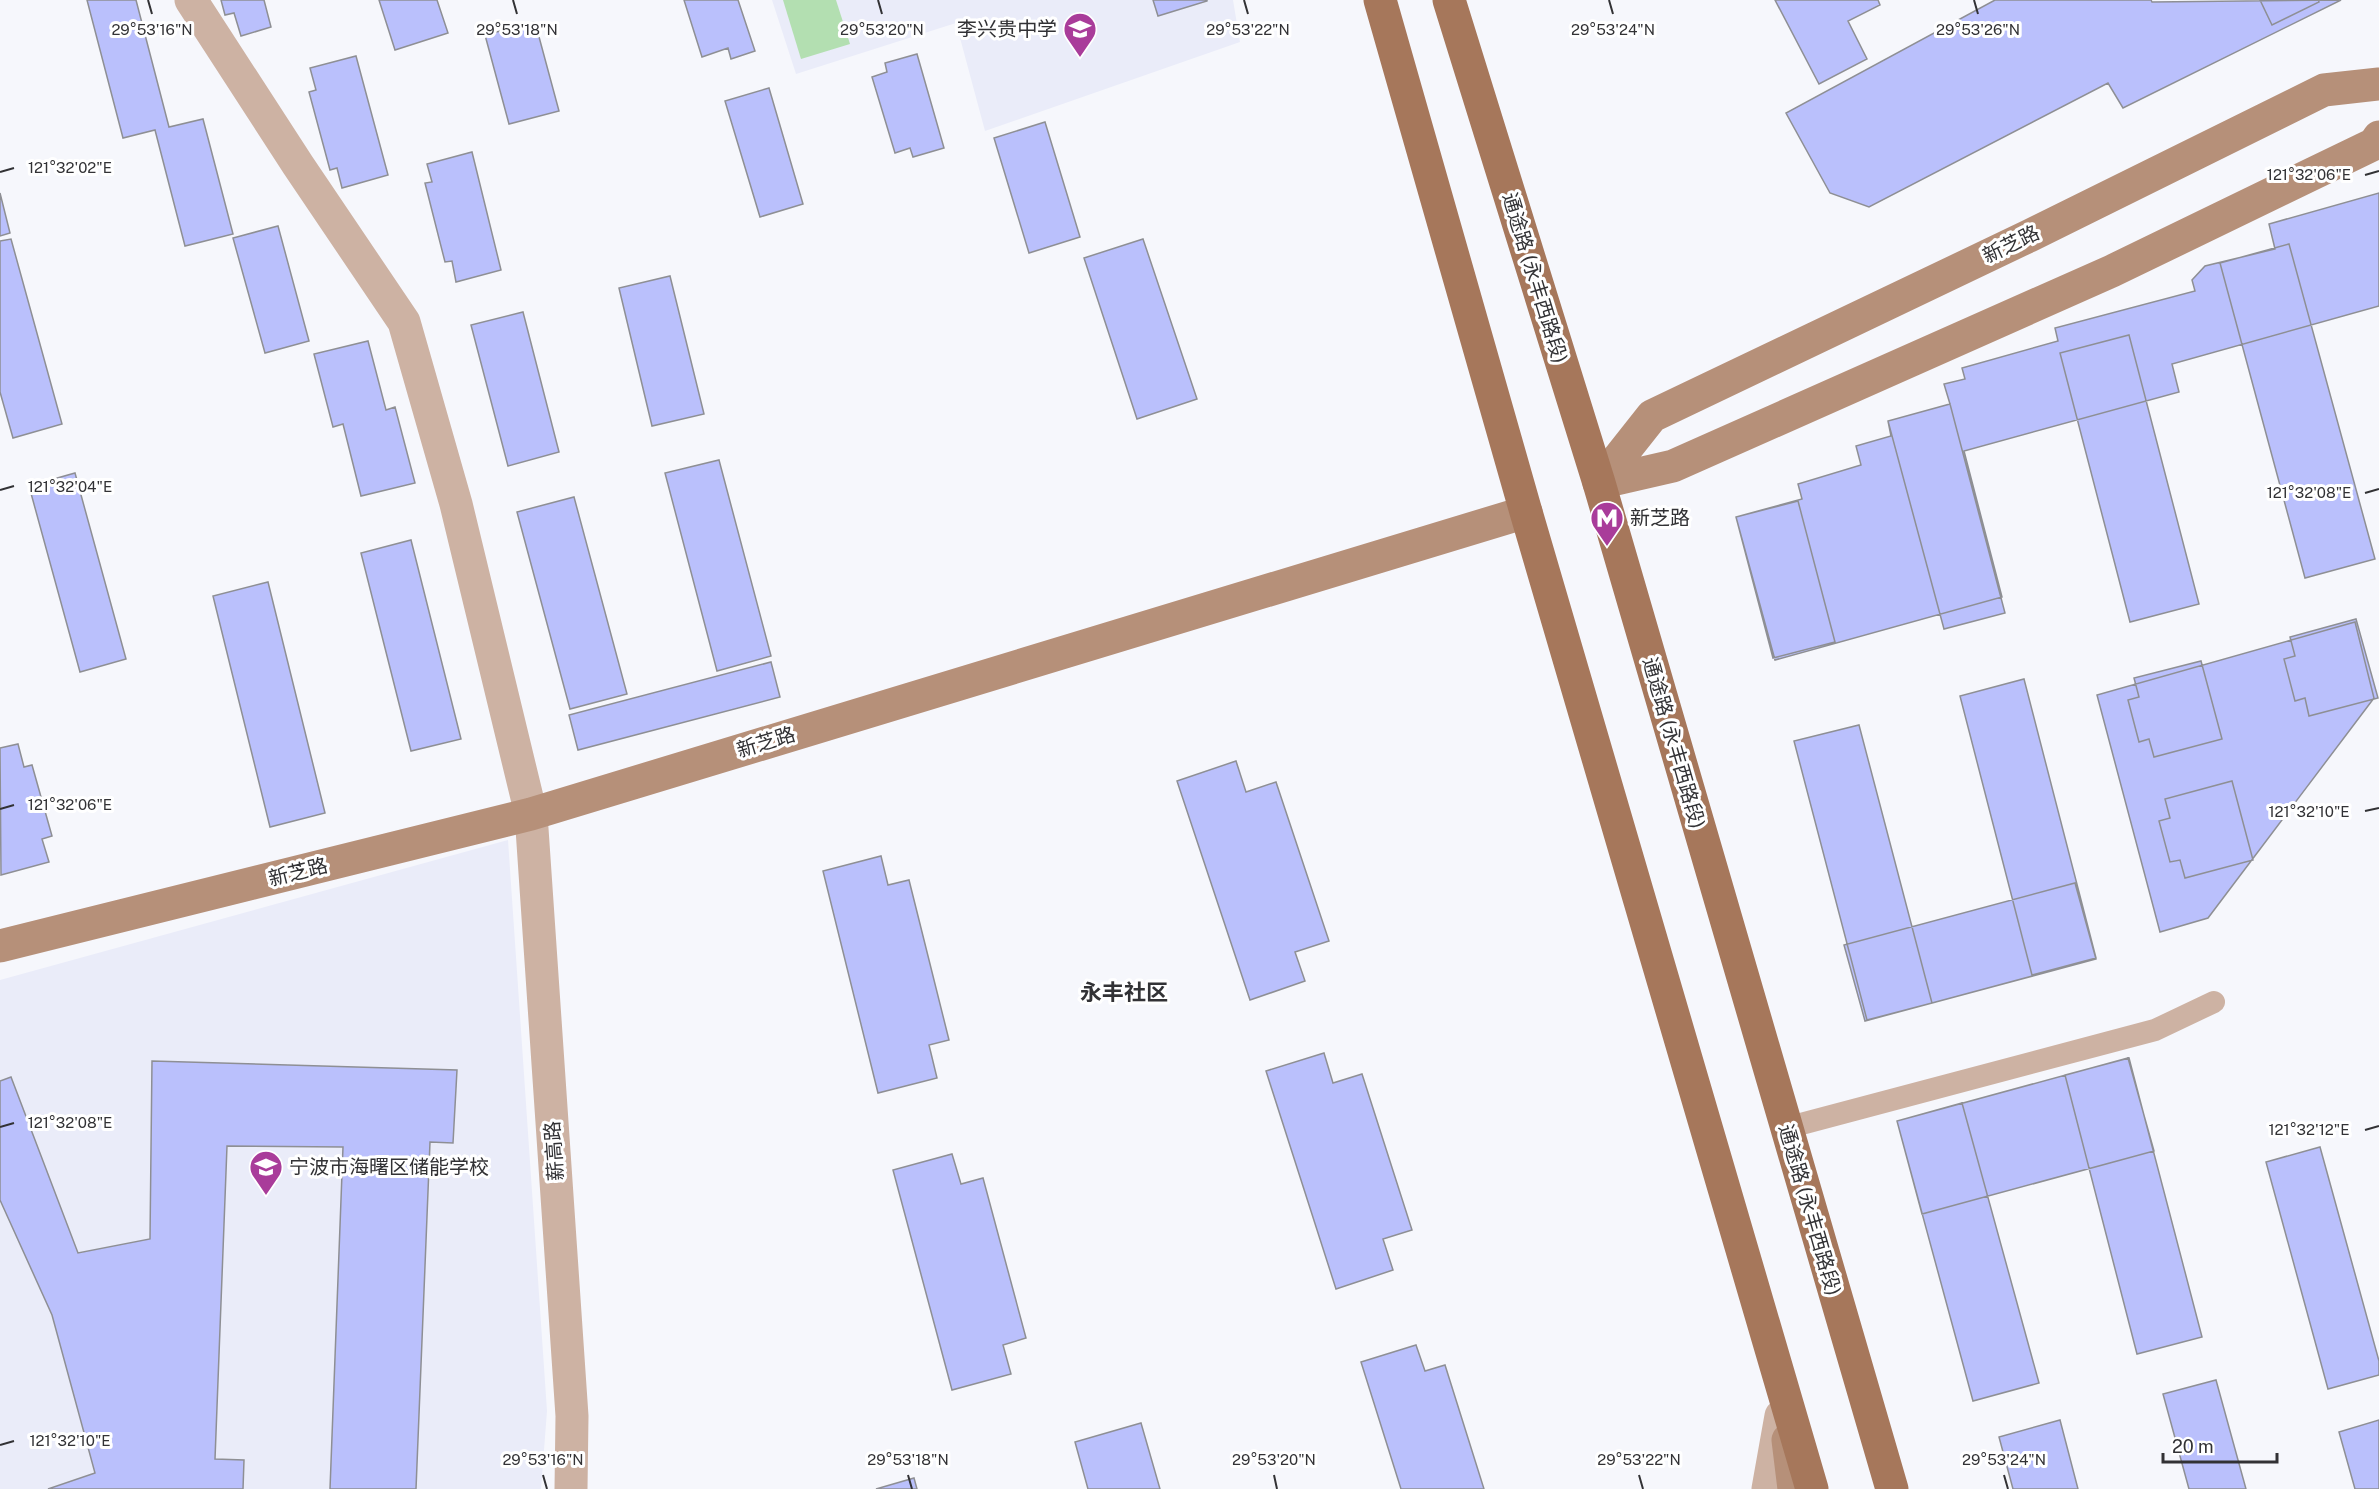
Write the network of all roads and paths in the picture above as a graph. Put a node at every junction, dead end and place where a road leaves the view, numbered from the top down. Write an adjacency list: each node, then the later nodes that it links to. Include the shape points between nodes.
1 (191, 0): 8 (street, 薪高路, via 404,322 456,504)
2 (1380, 0): 7 (main road)
3 (1449, 0): 6 (main road, 通途路 (永丰西路段))
4 (2379, 84): 6 (main road, 新芝路, via 2324,90 1652,416)
5 (2379, 137): 6 (main road, via 2374,144 2112,271 1673,466)
6 (1599, 483): 11 (main road, 通途路 (永丰西路段))
7 (1526, 513): 8 (main road, 新芝路); 12 (main road)
8 (531, 814): 9 (main road, 新芝路); 13 (street, 薪高路, via 573,1416)
9 (0, 946)
10 (2214, 1002): 11 (lane, via 2155,1030)
11 (1786, 1128): 17 (main road, 通途路 (永丰西路段))
12 (1784, 1399): 14 (street); 15 (main road); 16 (main road)
13 (571, 1489)
14 (1768, 1489)
15 (1794, 1489)
16 (1812, 1489)
17 (1892, 1489)

